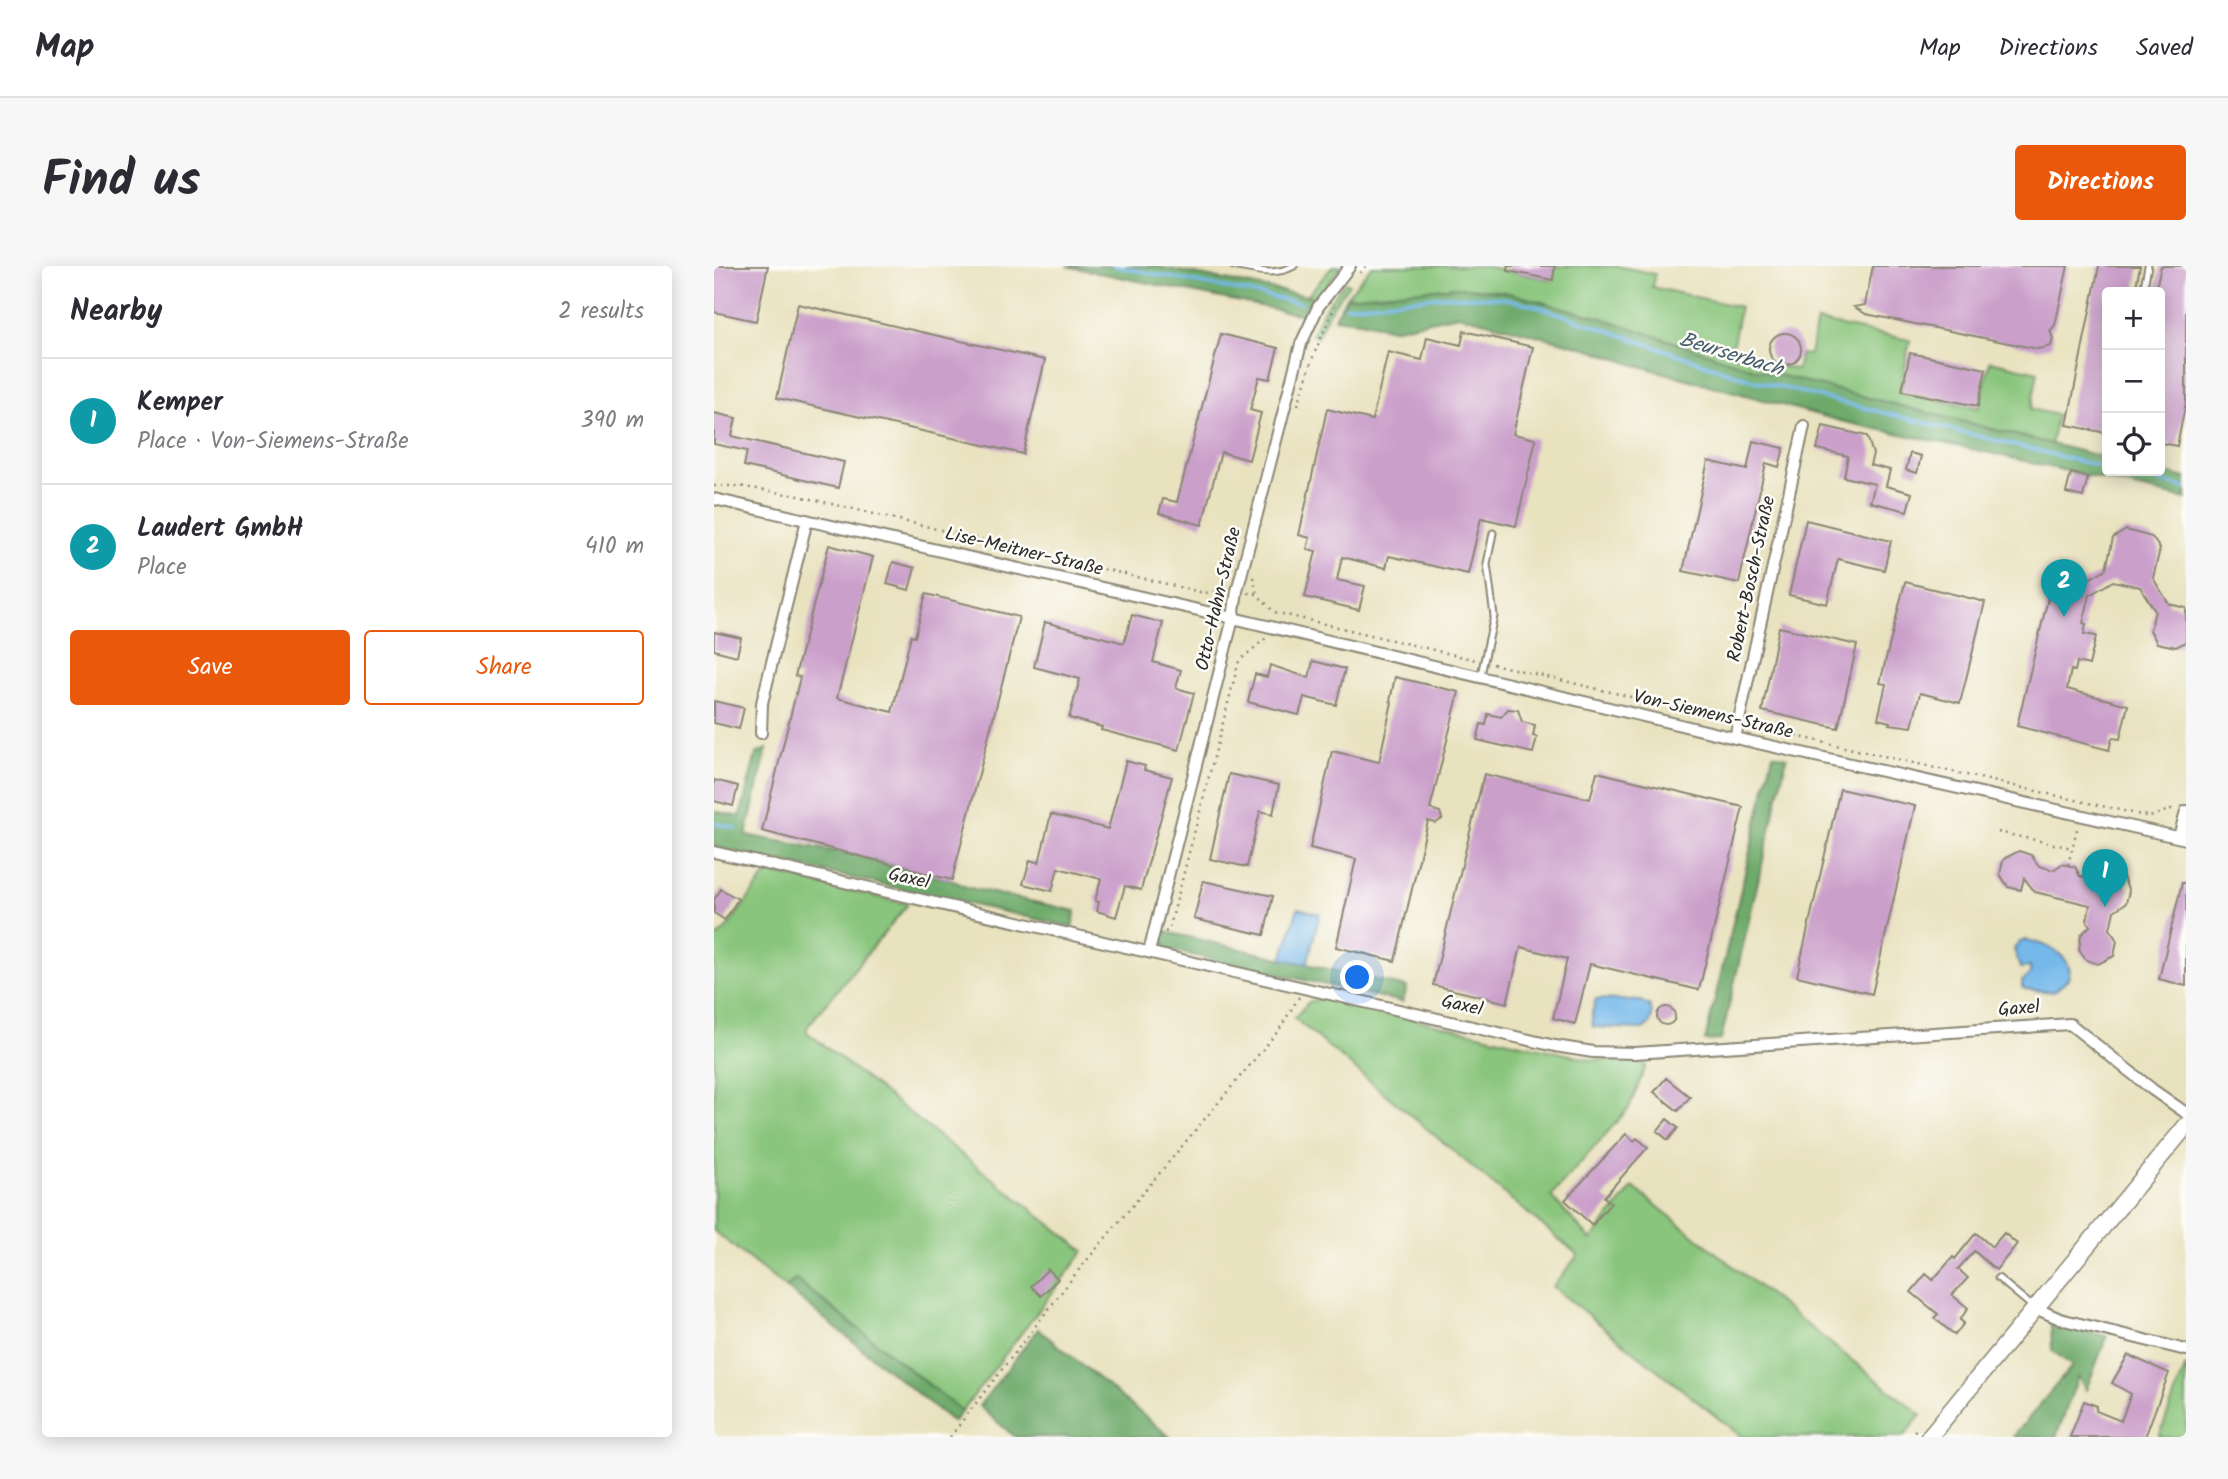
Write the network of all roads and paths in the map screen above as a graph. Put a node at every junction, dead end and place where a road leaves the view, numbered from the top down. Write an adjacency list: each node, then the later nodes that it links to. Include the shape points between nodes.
1 (1233, 266): 2 (lane, via 1270,274)
2 (1294, 266)
3 (1350, 266): 20 (street, Otto-Hahn-Straße, via 1318,307 1301,344)
4 (1366, 266): 6 (path)
5 (2148, 266): 7 (lane)
6 (1354, 280)
7 (2144, 287)
8 (1341, 297): 9 (path, via 1323,330)
9 (1295, 416)
10 (1804, 426): 24 (street, Robert-Bosch-Straße)
11 (714, 486): 16 (path, via 799,496 1204,593)
12 (714, 499): 13 (street, Lise-Meitner-Straße)
13 (807, 520): 20 (street, Lise-Meitner-Straße); 25 (street, via 762,704)
14 (1493, 533): 22 (lane, via 1487,564 1494,616)
15 (1253, 572): 18 (path)
16 (1229, 590)
17 (1244, 592): 18 (path)
18 (1257, 594): 19 (path)
19 (1274, 612): 21 (path); 22 (path)
20 (1233, 618): 21 (street, Von-Siemens-Straße); 34 (street, Otto-Hahn-Straße)
21 (1271, 627): 23 (street, Von-Siemens-Straße); 34 (path, via 1264,641 1239,661 1169,930)
22 (1484, 662): 23 (lane); 24 (path)
23 (1480, 679): 26 (street, Von-Siemens-Straße)
24 (1738, 722): 26 (street, Robert-Bosch-Straße); 27 (path, via 2150,817 2171,809)
25 (761, 733)
26 (1735, 738): 28 (street, Von-Siemens-Straße)
27 (2186, 813): 30 (street)
28 (2080, 815): 30 (street, Von-Siemens-Straße); 31 (path)
29 (1998, 832): 31 (path)
30 (2183, 838)
31 (2072, 848): 33 (path)
32 (714, 852): 35 (street, Gaxel)
33 (2068, 865)
34 (1152, 939): 35 (street, Otto-Hahn-Straße)
35 (1149, 952): 36 (street, Gaxel)
36 (1303, 988): 37 (street, Gaxel, via 1555,1046 1610,1054 2070,1024); 42 (path, via 1279,1030 1077,1272)
37 (2186, 1113)
38 (2186, 1126): 40 (street)
39 (1998, 1278): 40 (lane)
40 (2035, 1308): 41 (street, via 2060,1319); 43 (street)
41 (2186, 1350)
42 (950, 1437)
43 (1929, 1437)

